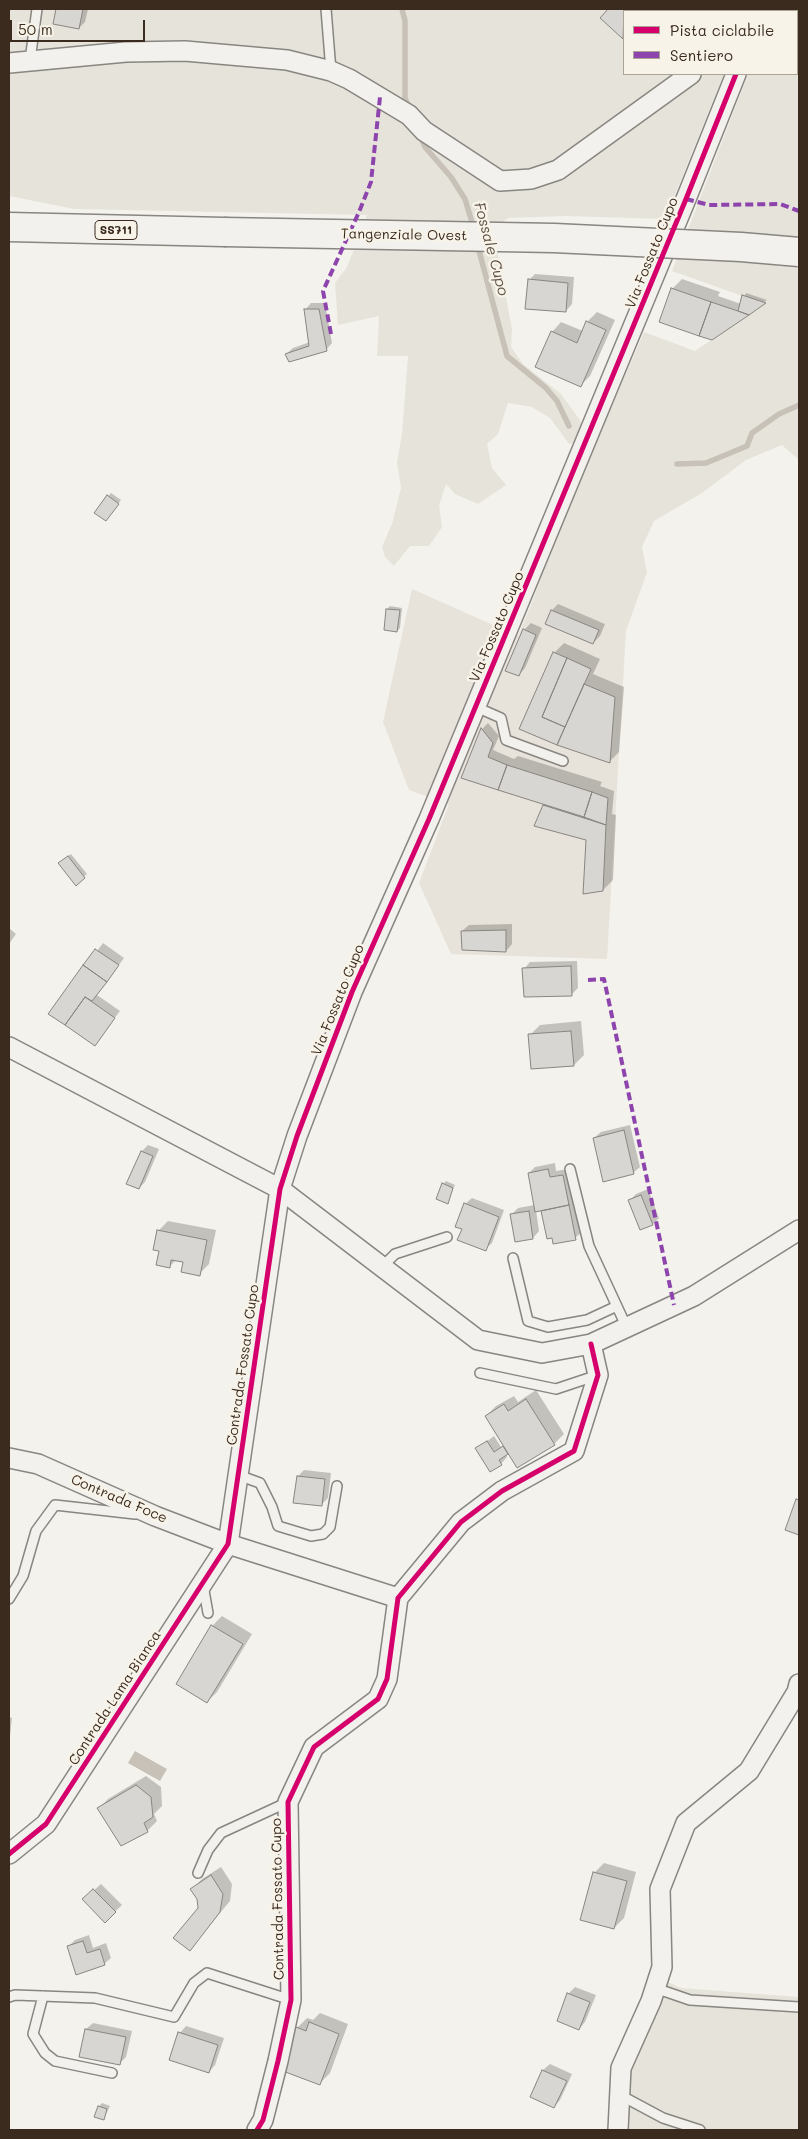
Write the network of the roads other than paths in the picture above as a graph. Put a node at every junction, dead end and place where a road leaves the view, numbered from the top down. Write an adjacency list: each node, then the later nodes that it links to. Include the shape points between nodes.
1 (38, 9): 3 (lane)
2 (326, 9): 5 (lane)
3 (30, 60): 4 (street); 5 (street, via 185,51 287,60)
4 (9, 63)
5 (331, 71): 6 (street, via 409,115 424,131 500,181 531,179 558,170)
6 (690, 75)
7 (736, 75): 10 (street, Via Fossato Cupo)
8 (9, 227): 9 (main road, Tangenziale Ovest / SS711, bridge, via 554,238)
9 (799, 252)
10 (476, 707): 11 (lane, via 501,718 506,740); 14 (street, Via Fossato Cupo, via 352,992)
11 (563, 761)
12 (9, 1047): 14 (street)
13 (570, 1169): 19 (lane, via 589,1246)
14 (280, 1189): 18 (street); 25 (street, Contrada Fossato Cupo)
15 (799, 1230): 20 (street, via 694,1296)
16 (447, 1237): 18 (lane, via 395,1254)
17 (513, 1258): 19 (lane, via 528,1321 548,1327 587,1320)
18 (382, 1267): 21 (street, via 478,1340 542,1353)
19 (617, 1306): 20 (lane)
20 (627, 1328): 21 (street)
21 (591, 1344): 23 (street)
22 (480, 1373): 23 (lane, via 556,1389)
23 (598, 1375): 30 (street, via 574,1451 502,1491 461,1522)
24 (9, 1458): 27 (street, Contrada Foce, via 38,1464)
25 (238, 1475): 26 (lane, via 260,1483 278,1526 311,1536 322,1534 330,1527); 28 (street, Contrada Fossato Cupo)
26 (337, 1486)
27 (155, 1516): 28 (street, Contrada Foce); 31 (lane, via 55,1506 36,1531 23,1576)
28 (228, 1544): 29 (street, Contrada Lama Bianca); 30 (street, Contrada Foce)
29 (202, 1583): 32 (lane); 35 (street, Contrada Lama Bianca, via 46,1824)
30 (398, 1598): 34 (street, Contrada Fossato Cupo, via 387,1679 378,1699 314,1747)
31 (9, 1599)
32 (208, 1613)
33 (799, 1684): 37 (street, via 749,1771 686,1823 660,1889 662,1967)
34 (288, 1802): 36 (lane, via 221,1834 208,1850); 40 (street, Contrada Fossato Cupo)
35 (9, 1854)
36 (198, 1872)
37 (655, 1988): 41 (lane, via 690,2000); 43 (street, via 621,2068)
38 (43, 1996): 39 (lane); 40 (lane, via 94,1998 174,2017 194,1983 207,1973); 42 (lane, via 33,2034 44,2053 55,2061)
39 (9, 1997)
40 (291, 2000): 44 (street, Contrada Fossato Cupo, via 265,2111)
41 (799, 2008)
42 (112, 2073)
43 (620, 2095): 45 (street); 46 (lane, via 663,2118)
44 (257, 2130)
45 (618, 2130)
46 (700, 2130)

